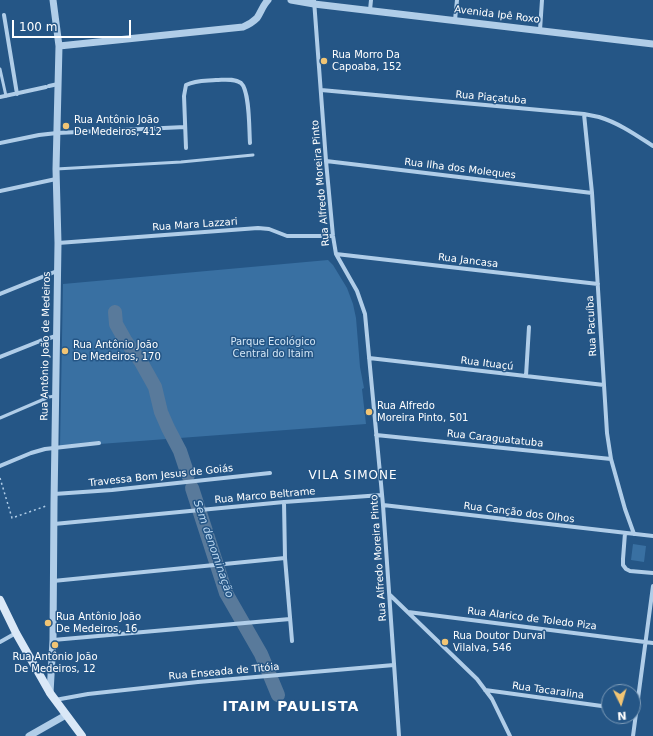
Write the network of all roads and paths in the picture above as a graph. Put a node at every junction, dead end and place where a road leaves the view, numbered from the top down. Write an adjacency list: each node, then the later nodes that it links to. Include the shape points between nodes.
1 (54, 0): 13 (street, Rua Antônio João de Medeiros)
2 (268, 0): 13 (street, via 257,18 243,27)
3 (291, 0): 7 (street, Avenida Ipê Roxo)
4 (371, 0): 8 (street)
5 (457, 0): 10 (street)
6 (542, 0): 11 (street)
7 (314, 2): 8 (street, Avenida Ipê Roxo); 16 (street, Rua Alfredo Moreira Pinto)
8 (370, 10): 10 (street, Avenida Ipê Roxo)
9 (4, 15): 17 (street)
10 (455, 20): 11 (street, Avenida Ipê Roxo)
11 (540, 30): 12 (street, Avenida Ipê Roxo)
12 (653, 44)
13 (59, 46): 15 (street, Rua Antônio João de Medeiros)
14 (0, 69): 18 (lane)
15 (59, 84): 17 (street); 22 (street, Rua Antônio João de Medeiros)
16 (321, 90): 20 (street, Rua Piaçatuba); 28 (street, Rua Alfredo Moreira Pinto)
17 (17, 94): 18 (street)
18 (6, 96): 19 (street)
19 (0, 97)
20 (584, 114): 25 (street, Rua Piaçatuba, via 612,122); 32 (street, Rua Pacuíba)
21 (185, 127): 22 (street); 24 (street, via 186,85 193,82 233,80 240,82 247,96); 26 (street)
22 (57, 133): 23 (street); 29 (street, Rua Antônio João de Medeiros)
23 (0, 143)
24 (250, 143)
25 (653, 146)
26 (186, 148)
27 (253, 155): 29 (lane)
28 (326, 161): 32 (street, Rua Ilha dos Moleques); 33 (street, Rua Alfredo Moreira Pinto)
29 (56, 169): 30 (street, Rua Antônio João de Medeiros)
30 (56, 179): 31 (street); 34 (street, Rua Antônio João de Medeiros)
31 (0, 191)
32 (592, 193): 37 (street, Rua Pacuíba)
33 (333, 236): 34 (street, Rua Mara Lazzari, via 287,236 258,228); 35 (street, Rua Alfredo Moreira Pinto)
34 (58, 243): 36 (street, Rua Antônio João de Medeiros)
35 (336, 254): 37 (street, Rua Jancasa); 42 (street, Rua Alfredo Moreira Pinto, via 357,291 364,314)
36 (57, 271): 38 (street); 40 (street, Rua Antônio João de Medeiros)
37 (598, 284): 44 (street, Rua Pacuíba)
38 (0, 294)
39 (529, 326): 43 (street)
40 (56, 336): 41 (street); 45 (street, Rua Antônio João de Medeiros)
41 (0, 357)
42 (369, 358): 43 (street, Rua Ituaçú); 47 (street, Rua Alfredo Moreira Pinto)
43 (526, 376): 44 (street, Rua Ituaçú)
44 (604, 385): 50 (street, Rua Pacuíba)
45 (55, 396): 46 (lane); 49 (street, Rua Antônio João de Medeiros)
46 (0, 418)
47 (376, 435): 50 (street, Rua Caraguatatuba); 55 (street, Rua Alfredo Moreira Pinto)
48 (99, 443): 49 (street)
49 (54, 447): 51 (street, via 38,450); 54 (street, Rua Antônio João de Medeiros)
50 (611, 459): 61 (street, Rua Pacuíba, via 624,509)
51 (0, 466)
52 (270, 473): 54 (street, Travessa Bom Jesus de Goiás)
53 (0, 478): 57 (path, via 12,518)
54 (54, 494): 57 (street, Rua Antônio João de Medeiros)
55 (382, 495): 56 (street, Rua Marco Beltrame); 58 (street, Rua Alfredo Moreira Pinto)
56 (284, 502): 59 (street, Rua Marco Beltrame); 63 (street)
57 (54, 503): 59 (street, Rua Antônio João de Medeiros)
58 (383, 505): 60 (street, Rua Canção dos Olhos); 67 (street, Rua Alfredo Moreira Pinto)
59 (54, 524): 65 (street, Rua Antônio João de Medeiros)
60 (625, 533): 61 (street, Rua Canção dos Olhos); 64 (street, via 623,559 626,569)
61 (634, 534): 62 (street, Rua Canção dos Olhos)
62 (653, 536)
63 (286, 558): 65 (street); 70 (street)
64 (653, 573)
65 (53, 581): 72 (street, Rua Antônio João de Medeiros)
66 (653, 586): 75 (street)
67 (390, 595): 69 (street); 77 (street, Rua Alfredo Moreira Pinto)
68 (0, 600): 71 (main road)
69 (408, 612): 75 (street, Rua Alarico de Toledo Piza); 79 (street, via 477,679)
70 (290, 619): 72 (street); 73 (street)
71 (16, 633): 74 (street); 80 (main road)
72 (53, 640): 80 (street, Rua Antônio João de Medeiros)
73 (292, 641)
74 (0, 642)
75 (645, 642): 76 (street, Rua Alarico de Toledo Piza); 78 (street)
76 (653, 643)
77 (394, 664): 80 (street, Rua Enseada de Titóia); 86 (street, Rua Alfredo Moreira Pinto)
78 (638, 684)
79 (485, 690): 81 (street, Rua Tacaralina); 87 (street)
80 (52, 696): 82 (main road)
81 (601, 706)
82 (66, 715): 84 (street); 85 (main road)
83 (633, 724): 88 (street)
84 (29, 736)
85 (82, 736)
86 (399, 736)
87 (510, 736)
88 (632, 736)

